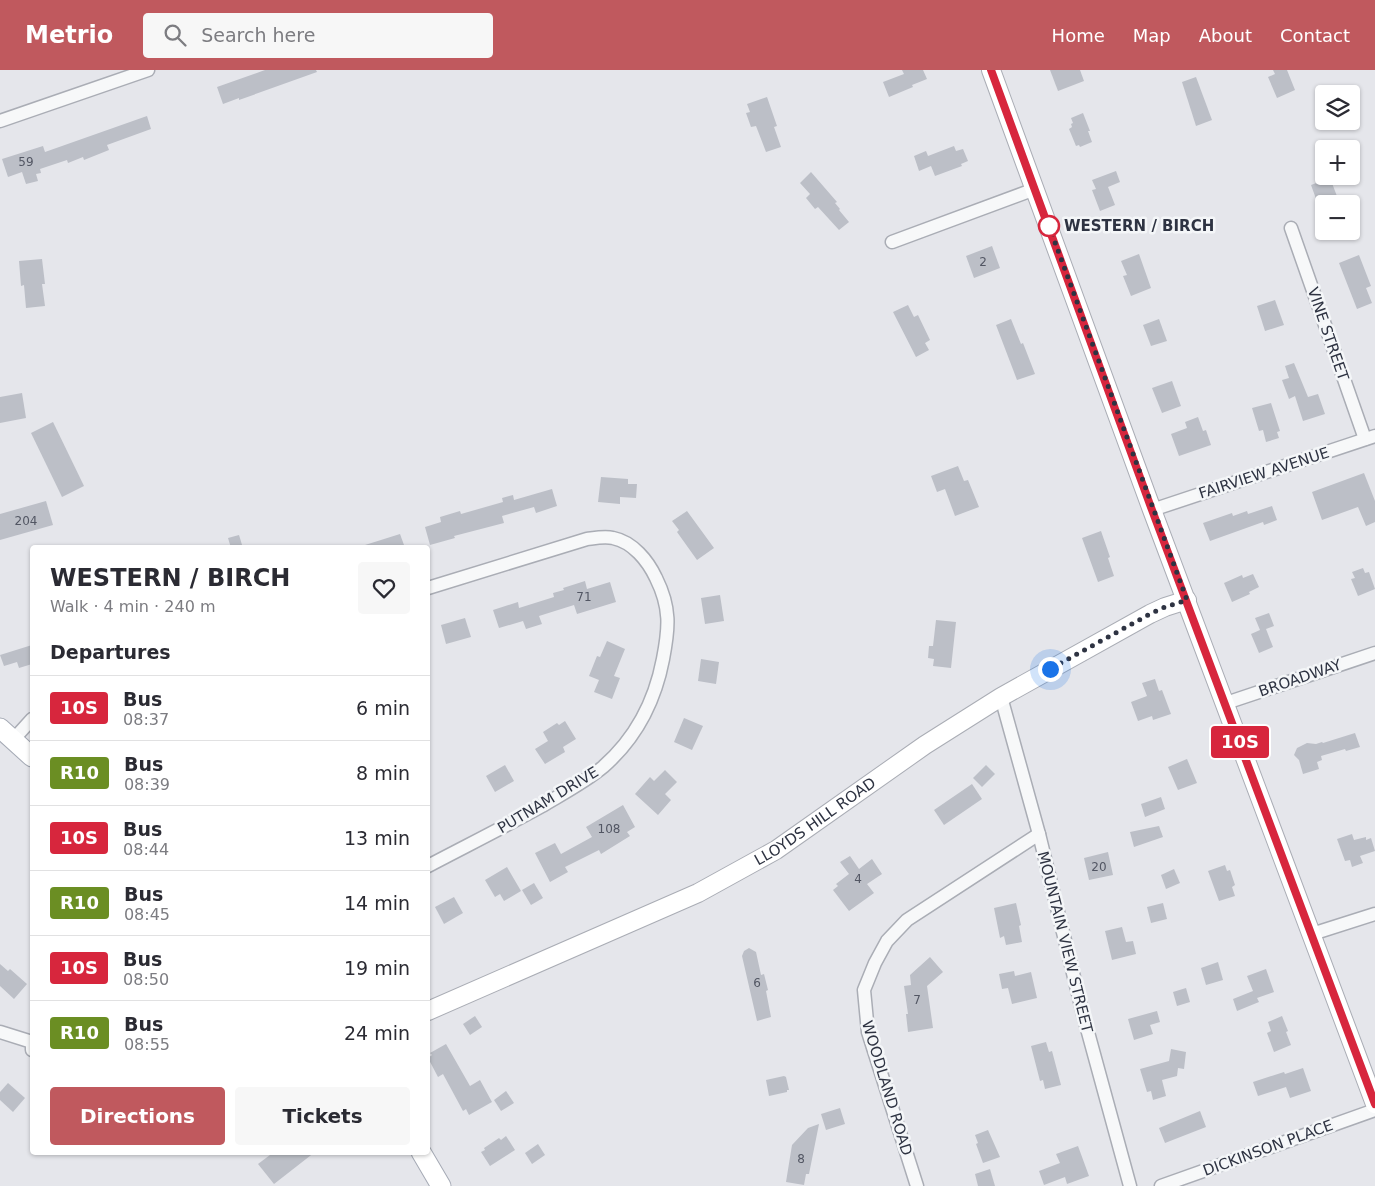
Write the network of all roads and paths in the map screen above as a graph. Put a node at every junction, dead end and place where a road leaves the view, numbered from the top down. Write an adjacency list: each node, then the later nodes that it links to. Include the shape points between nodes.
1 (148, 70): 3 (street)
2 (991, 70): 4 (main road)
3 (0, 121)
4 (1035, 189): 6 (street); 8 (main road)
5 (1291, 228): 7 (street, VINE STREET)
6 (892, 242)
7 (1370, 437): 8 (street, FAIRVIEW AVENUE)
8 (1152, 510): 10 (main road)
9 (430, 587): 18 (street, PUTNAM DRIVE, via 587,540 614,538 633,548 649,564 666,602 668,622 659,680 652,699 639,723 609,760 592,776 508,826)
10 (1187, 600): 12 (main road, LLOYDS HILL ROAD, via 1150,614); 13 (main road)
11 (1375, 653): 13 (street, BROADWAY)
12 (1001, 697): 17 (street, MOUNTAIN VIEW STREET); 21 (main road, LLOYDS HILL ROAD, via 925,745 776,850 738,872 698,893)
13 (1226, 703): 20 (main road)
14 (30, 720): 15 (street)
15 (7, 734): 16 (main road)
16 (30, 755)
17 (1039, 834): 28 (street, WOODLAND ROAD, via 907,920 887,941 864,990 868,1032); 29 (street, MOUNTAIN VIEW STREET)
18 (430, 865)
19 (1375, 914): 20 (street)
20 (1312, 934): 24 (main road)
21 (430, 1010)
22 (0, 1032): 23 (street)
23 (30, 1041)
24 (1375, 1104)
25 (1375, 1110): 30 (street, DICKINSON PLACE)
26 (423, 1155): 27 (main road)
27 (441, 1186)
28 (917, 1186)
29 (1130, 1186)
30 (1161, 1186)

